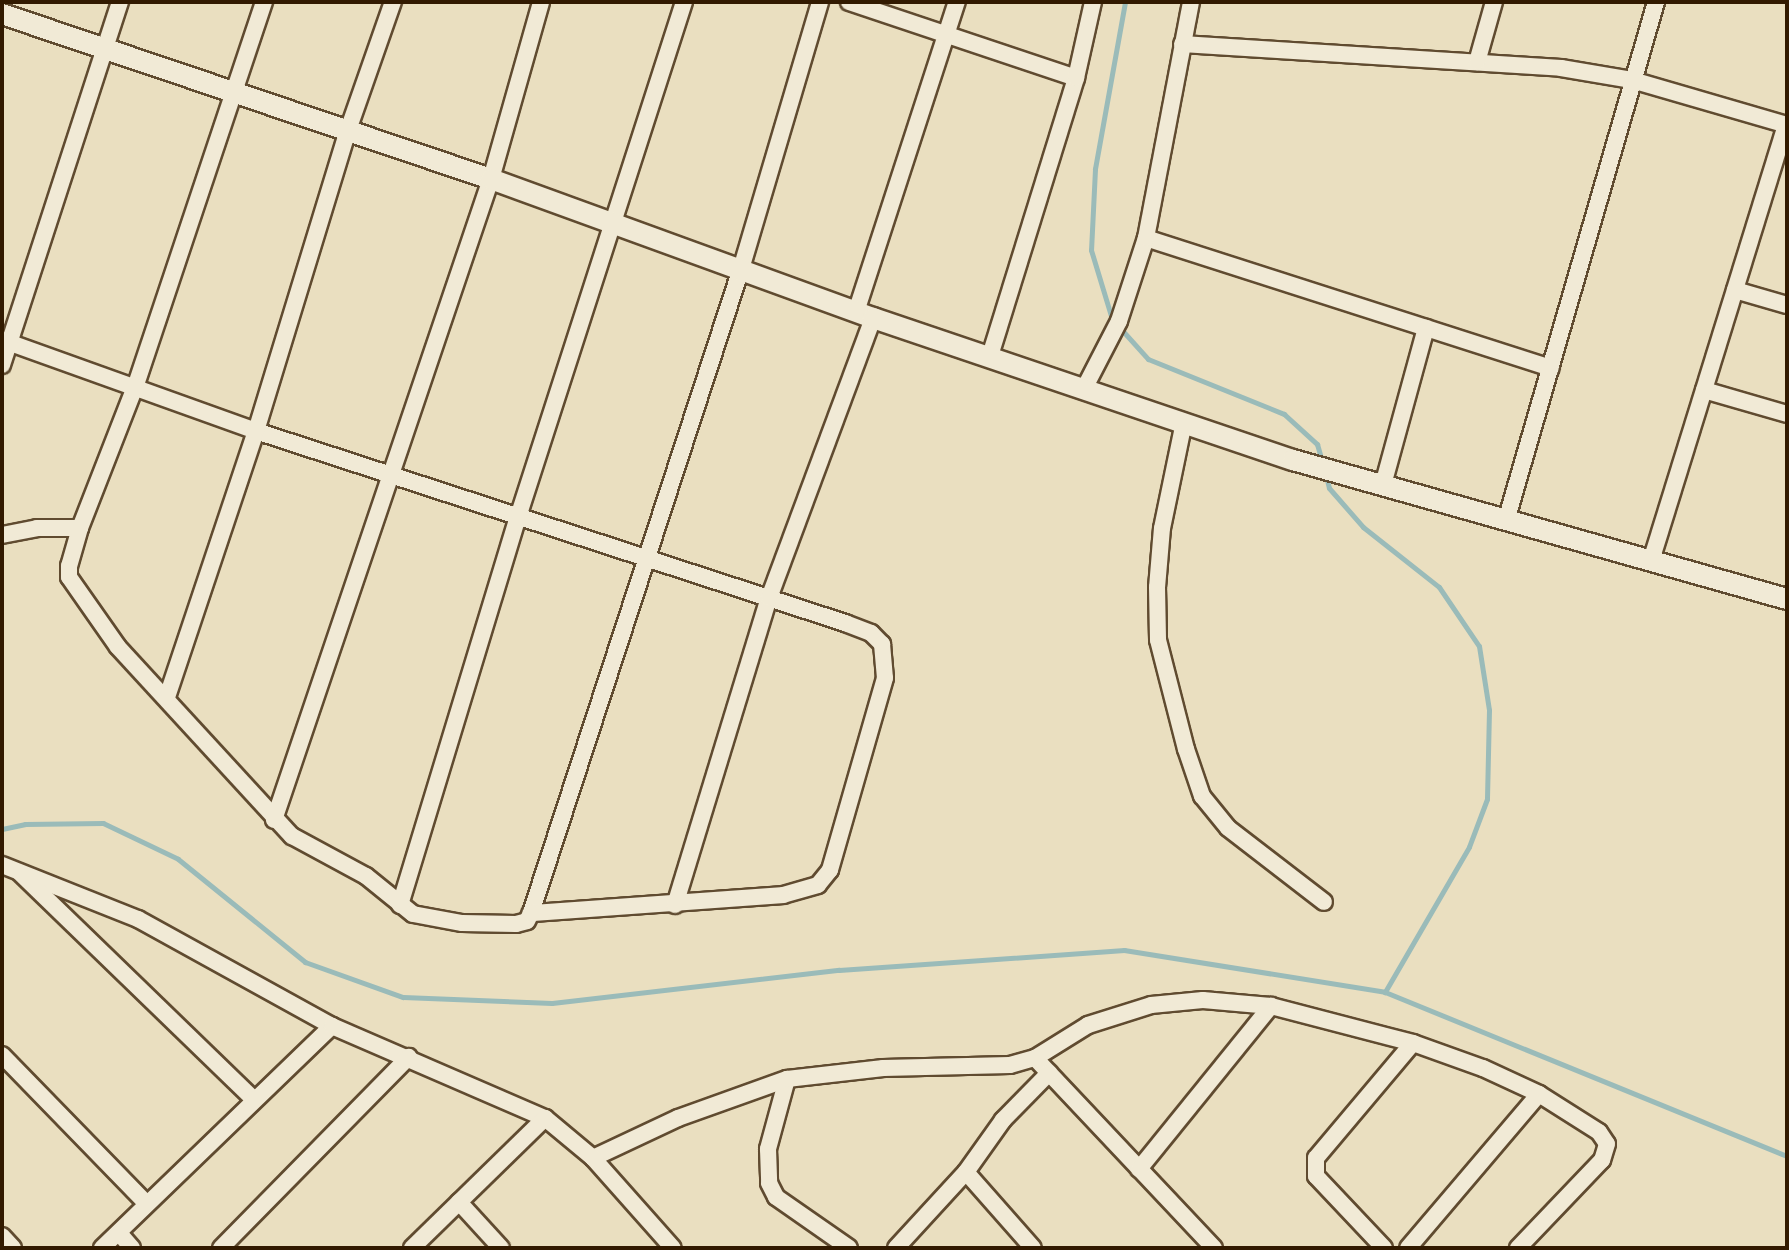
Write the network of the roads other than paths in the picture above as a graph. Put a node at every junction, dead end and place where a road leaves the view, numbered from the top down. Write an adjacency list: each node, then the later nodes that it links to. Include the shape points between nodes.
1 (120, 2): 16 (street)
2 (264, 2): 20 (street)
3 (393, 2): 22 (street)
4 (541, 2): 23 (street)
5 (684, 2): 24 (street)
6 (820, 2): 26 (street)
7 (849, 2): 14 (street)
8 (957, 2): 14 (street)
9 (1093, 2): 18 (street)
10 (1191, 2): 15 (street)
11 (1494, 2): 17 (street)
12 (1656, 2): 19 (street)
13 (2, 14): 16 (street)
14 (947, 33): 18 (street); 29 (street)
15 (1182, 44): 17 (street); 25 (street)
16 (105, 48): 20 (street); 31 (street)
17 (1477, 62): 19 (street)
18 (1076, 78): 32 (street)
19 (1632, 80): 21 (street); 34 (street)
20 (233, 94): 22 (street); 35 (street)
21 (1787, 125): 27 (street)
22 (347, 133): 23 (street); 40 (street)
23 (491, 179): 24 (street); 41 (street)
24 (614, 224): 26 (street); 43 (street)
25 (1146, 238): 30 (street); 36 (street, via 1119,321)
26 (741, 269): 29 (street); 47 (street)
27 (1735, 290): 28 (street); 37 (street)
28 (1787, 305)
29 (865, 315): 32 (street); 49 (street)
30 (1426, 328): 34 (street); 42 (street)
31 (6, 342): 33 (street); 35 (street)
32 (990, 356): 36 (street)
33 (2, 365)
34 (1551, 368): 44 (street)
35 (135, 387): 40 (street); 45 (street)
36 (1085, 387): 39 (street)
37 (1704, 390): 38 (street); 48 (street)
38 (1787, 414)
39 (1184, 422): 42 (street); 54 (street, via 1162,528 1157,587 1158,640 1186,749 1202,796 1228,828)
40 (256, 431): 41 (street); 51 (street)
41 (392, 473): 43 (street); 52 (street)
42 (1376, 484): 44 (street)
43 (519, 514): 47 (street); 55 (street)
44 (1506, 521): 48 (street)
45 (80, 528): 46 (street); 51 (street, via 69,566 73,586 118,647)
46 (2, 535)
47 (648, 556): 49 (street); 57 (street)
48 (1651, 561): 50 (street)
49 (769, 598): 56 (street); 56 (street, via 871,633 882,644 886,660 830,870 818,885 783,895)
50 (1787, 599)
51 (167, 697): 52 (street)
52 (274, 820): 55 (street, via 323,856 366,876)
53 (8, 866): 59 (street, via 138,919); 67 (street)
54 (1324, 902)
55 (400, 905): 57 (street, via 413,914 462,923 516,924 527,921)
56 (675, 905): 57 (street)
57 (531, 913)
58 (1271, 1006): 60 (street); 63 (street, via 1203,1000 1151,1005 1088,1025); 70 (street)
59 (332, 1026): 62 (street); 67 (street)
60 (1413, 1043): 66 (street); 87 (street, via 1316,1158 1316,1176)
61 (2, 1055): 73 (street)
62 (409, 1057): 68 (street); 80 (street)
63 (1035, 1058): 64 (street); 65 (street, via 1010,1065 883,1068)
64 (1049, 1073): 70 (street); 71 (street, via 1003,1120)
65 (787, 1079): 69 (street, via 678,1118); 84 (street, via 768,1149 769,1183 776,1197)
66 (1539, 1094): 88 (street); 89 (street, via 1599,1132 1607,1144 1602,1160)
67 (254, 1100): 73 (street)
68 (545, 1118): 69 (street); 72 (street)
69 (593, 1158): 83 (street)
70 (1139, 1169): 76 (street)
71 (966, 1172): 85 (street); 86 (street)
72 (459, 1202): 81 (street); 82 (street)
73 (146, 1203): 74 (street)
74 (119, 1233): 78 (street); 79 (street)
75 (2, 1236): 77 (street)
76 (1210, 1247)
77 (13, 1248)
78 (102, 1248)
79 (132, 1248)
80 (221, 1248)
81 (412, 1248)
82 (501, 1248)
83 (673, 1248)
84 (849, 1248)
85 (896, 1248)
86 (1033, 1248)
87 (1384, 1248)
88 (1408, 1248)
89 (1518, 1248)

